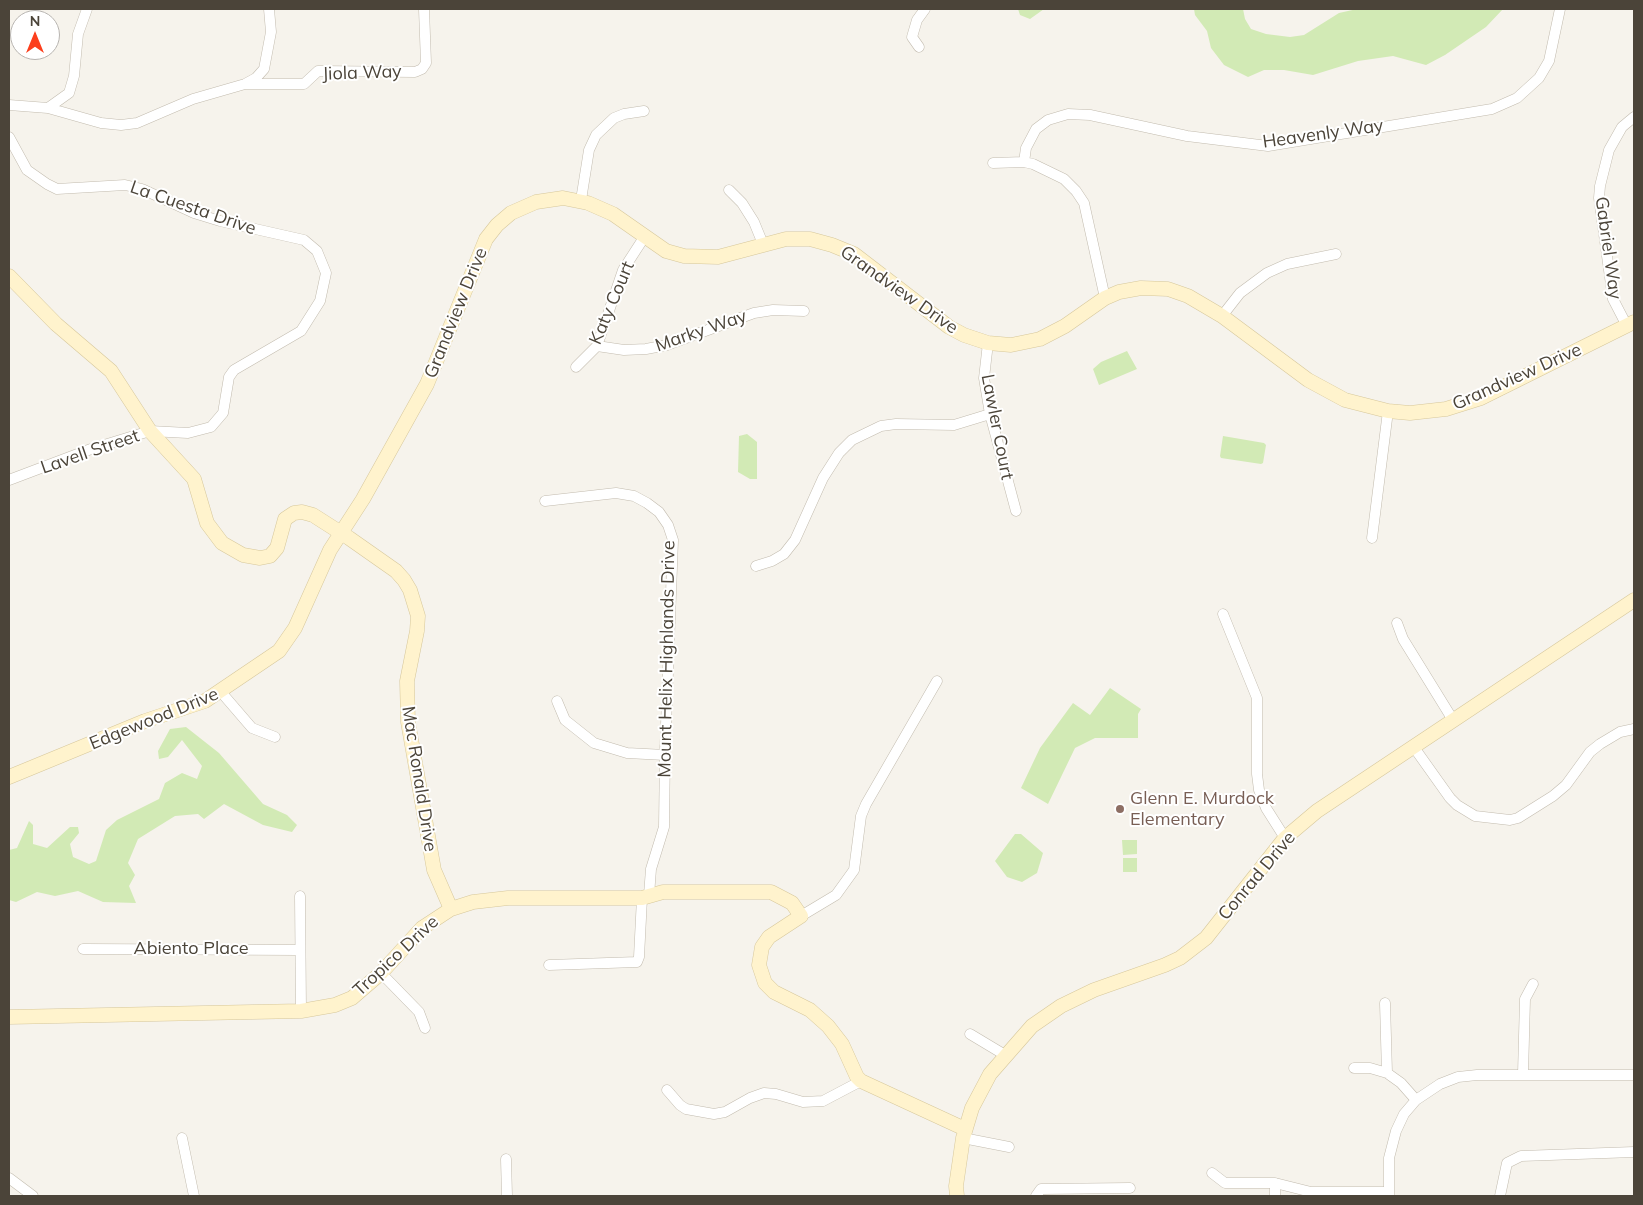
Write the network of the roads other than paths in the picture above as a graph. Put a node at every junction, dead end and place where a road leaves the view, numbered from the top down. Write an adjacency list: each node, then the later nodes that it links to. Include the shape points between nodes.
1 (87, 9): 9 (street, via 78,34 69,93)
2 (268, 9): 7 (street, via 271,32 264,69)
3 (424, 9): 7 (street, Jiola Way, via 426,63 415,72 318,71 304,84)
4 (925, 9): 6 (street, via 912,38)
5 (1560, 9): 13 (street, Heavenly Way, via 1549,61 1538,78 1517,98 1492,109 1268,146 1187,136 1090,115 1068,114 1048,120 1036,129 1026,148)
6 (919, 47)
7 (245, 84): 9 (street, via 192,99 137,123 101,122)
8 (9, 105): 9 (street)
9 (48, 108)
10 (644, 111): 16 (street, via 614,118 596,135 589,150)
11 (1634, 116): 24 (street, Gabriel Way, via 1622,127 1609,150 1599,198 1612,299)
12 (9, 137): 30 (street, La Cuesta Drive, via 27,170 52,186 134,186 220,221 304,240 320,256 326,273 320,301 301,331 234,370 218,421 206,429 188,433)
13 (1024, 162): 14 (street); 21 (street, via 1043,167 1064,179 1084,202)
14 (993, 163)
15 (729, 190): 18 (street, via 754,222)
16 (581, 200): 17 (street, Grandview Drive, via 613,214); 34 (street, Grandview Drive, via 554,198 527,205 511,213 491,232 427,384 364,499)
17 (645, 236): 18 (street, Grandview Drive, via 666,251 694,258 726,256); 26 (street, Katy Court, via 623,270)
18 (763, 244): 25 (street, Grandview Drive, via 786,239 810,239 843,249 949,327 964,336)
19 (1336, 254): 23 (street, via 1287,264 1267,272 1240,292)
20 (9, 276): 30 (street, via 56,324 111,371)
21 (1105, 298): 23 (street, Grandview Drive, via 1141,288 1168,289 1188,296); 25 (street, Grandview Drive, via 1040,339 1011,345)
22 (804, 312): 26 (street, Marky Way, via 773,310 754,313 667,345 646,349)
23 (1222, 316): 28 (street, Grandview Drive, via 1308,380 1345,400)
24 (1630, 324): 28 (street, Grandview Drive, via 1513,383 1458,406 1410,413)
25 (988, 343): 29 (street, Lawler Court, via 984,378)
26 (597, 346): 27 (street, Katy Court)
27 (576, 367)
28 (1388, 411): 35 (street)
29 (990, 414): 33 (street, Lawler Court); 36 (street, via 954,425 896,424 862,434 845,446 834,460 795,540 784,554)
30 (150, 431): 31 (street, Lavell Street, via 90,449); 34 (street, Lavell Street, via 194,479 210,530 236,552 250,557 270,556 278,548 285,519 298,512 313,515)
31 (9, 480)
32 (545, 501): 47 (street, Mount Helix Highlands Drive, via 616,493 628,495 647,502 668,525 674,547)
33 (1016, 511)
34 (341, 533): 41 (street, Edgewood Drive, via 285,644 268,660); 52 (street, Mac Ronald Drive, via 396,571 410,590 418,616 407,681 408,722 434,870)
35 (1372, 538)
36 (756, 566)
37 (1634, 600): 43 (street, Conrad Drive)
38 (1224, 614): 49 (street, via 1257,698 1259,790)
39 (1397, 623): 43 (street, via 1403,639)
40 (936, 681): 53 (street, via 866,804 861,816 854,870 836,895)
41 (221, 692): 45 (street, via 252,728); 48 (street, Edgewood Drive)
42 (557, 702): 47 (street, via 565,720 594,742 628,753)
43 (1453, 720): 46 (street, Conrad Drive)
44 (1634, 729): 46 (street, via 1620,732 1600,744 1590,752 1566,785 1518,818 1510,820 1476,816 1457,804)
45 (275, 737)
46 (1413, 746): 49 (street, Conrad Drive, via 1317,811)
47 (664, 755): 51 (street, Mount Helix Highlands Drive, via 664,827)
48 (9, 777)
49 (1285, 838): 64 (street, Conrad Drive, via 1206,938 1180,958 1061,1006 1032,1026)
50 (300, 896): 55 (street)
51 (645, 897): 52 (street, Tropico Drive, via 508,898 473,902); 53 (street, Tropico Drive, via 663,892 771,892 792,903); 56 (street, Mount Helix Highlands Drive, via 636,962)
52 (451, 909): 57 (street, Tropico Drive, via 422,928)
53 (802, 916): 69 (street, via 769,937 760,953 760,972 774,992 810,1010 828,1026 842,1044)
54 (83, 949): 55 (street, Abiento Place)
55 (300, 950): 60 (street)
56 (549, 965)
57 (381, 973): 60 (street, Tropico Drive, via 352,998); 62 (street, via 420,1012)
58 (1533, 984): 67 (street, via 1525,999)
59 (1385, 1003): 66 (street)
60 (302, 1011): 61 (street, Tropico Drive)
61 (9, 1017)
62 (425, 1028)
63 (970, 1034): 64 (street)
64 (1005, 1055): 72 (street, Conrad Drive, via 990,1074 972,1108)
65 (1354, 1068): 66 (street)
66 (1387, 1073): 71 (street, via 1401,1082)
67 (1523, 1074): 68 (street); 71 (street, via 1458,1077 1440,1084)
68 (1634, 1075)
69 (861, 1081): 70 (street, via 823,1101 803,1102 764,1093 714,1114 680,1106); 72 (street)
70 (667, 1090)
71 (1416, 1100): 81 (street, via 1404,1114 1392,1140)
72 (964, 1134): 74 (street); 85 (street, Conrad Drive)
73 (182, 1138): 83 (street)
74 (1009, 1148)
75 (1634, 1152): 88 (street, via 1521,1156 1506,1163)
76 (506, 1159): 84 (street)
77 (1212, 1174): 79 (street, via 1225,1183)
78 (9, 1178): 82 (street)
79 (1275, 1183): 81 (street, via 1312,1192); 87 (street)
80 (1130, 1188): 86 (street, via 1041,1189)
81 (1389, 1194)
82 (33, 1196)
83 (194, 1196)
84 (507, 1196)
85 (957, 1196)
86 (1036, 1196)
87 (1275, 1196)
88 (1500, 1196)

